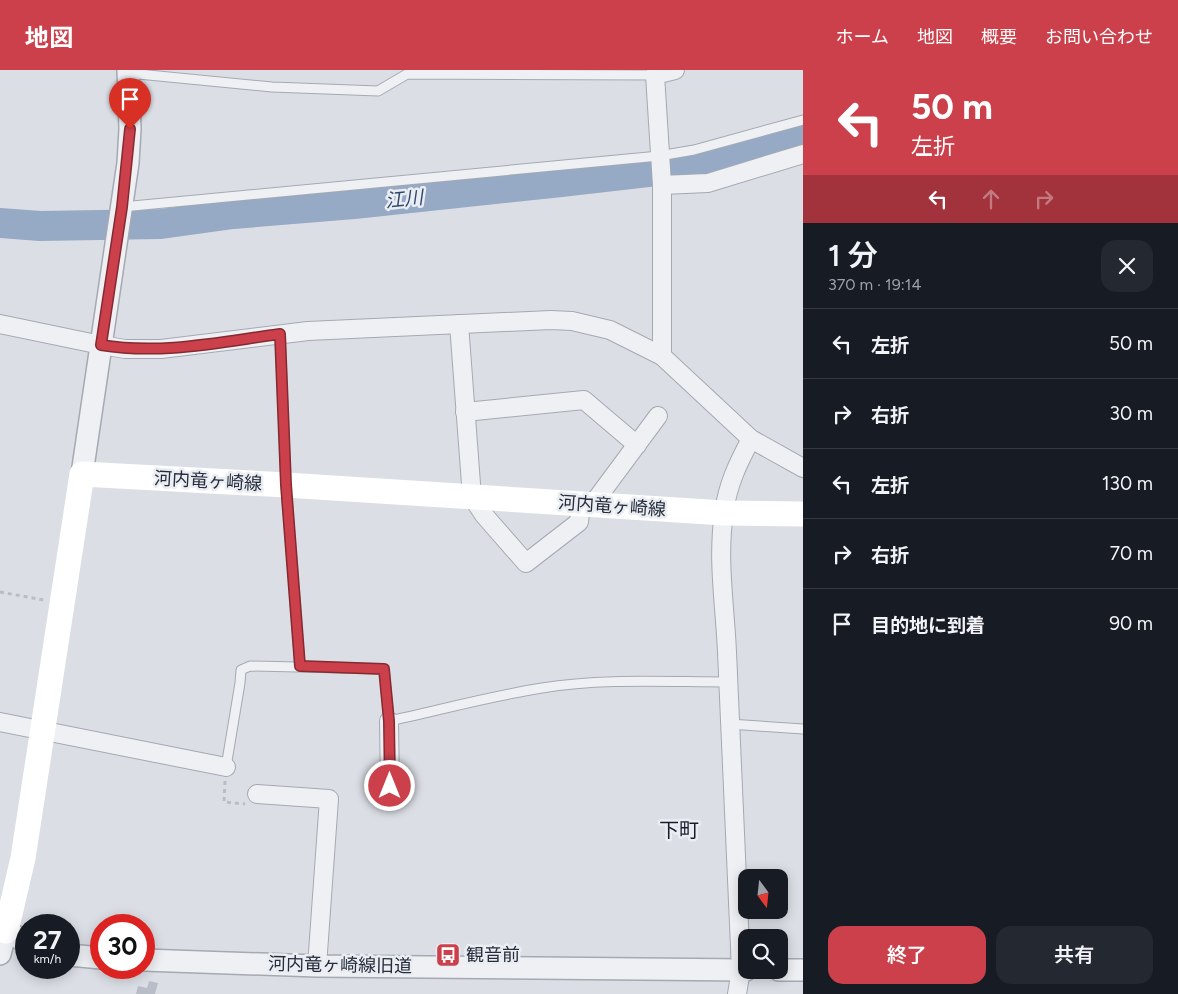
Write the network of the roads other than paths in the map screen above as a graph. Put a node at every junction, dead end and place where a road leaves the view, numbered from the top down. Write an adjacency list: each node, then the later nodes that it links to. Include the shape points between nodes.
1 (675, 70): 3 (street)
2 (128, 72): 3 (lane, via 272,86 378,90 407,74); 8 (street, via 130,129)
3 (655, 72): 6 (street)
4 (803, 120): 6 (lane)
5 (803, 154): 7 (street, via 708,183)
6 (659, 160): 7 (street); 8 (lane)
7 (662, 184): 13 (street)
8 (122, 210): 12 (street)
9 (0, 324): 12 (street)
10 (459, 324): 11 (street); 13 (street, via 572,321 610,330); 14 (street)
11 (280, 334): 12 (street, via 161,349); 20 (lane)
12 (101, 345): 19 (street)
13 (662, 356): 16 (street)
14 (465, 412): 17 (street, via 584,400); 21 (street)
15 (658, 416): 17 (street)
16 (751, 439): 18 (street); 23 (street, via 728,489)
17 (637, 445): 22 (street)
18 (803, 468)
19 (82, 474): 20 (main road, 河内竜ヶ崎線); 31 (main road)
20 (286, 485): 21 (main road, 河内竜ヶ崎線); 25 (lane)
21 (472, 497): 22 (main road, 河内竜ヶ崎線); 22 (street, via 526,563 579,522)
22 (587, 505): 23 (main road, 河内竜ヶ崎線)
23 (724, 514): 24 (main road, 河内竜ヶ崎線); 26 (street, via 721,553)
24 (803, 514)
25 (300, 666): 27 (lane, via 384,669); 32 (lane, via 250,666 241,670)
26 (728, 682): 27 (lane, via 636,681 542,688); 29 (street)
27 (389, 721): 33 (street)
28 (0, 722): 31 (street)
29 (729, 724): 30 (lane); 35 (street)
30 (803, 729)
31 (43, 731): 32 (street); 36 (main road)
32 (226, 767)
33 (390, 786)
34 (256, 794): 38 (street, via 329,799)
35 (742, 929)
36 (8, 939)
37 (155, 960): 38 (street, 河内竜ヶ崎線旧道)
38 (317, 966): 39 (street, 河内竜ヶ崎線旧道)
39 (738, 970)
40 (788, 970): 41 (street)
41 (803, 970)
42 (742, 979): 43 (street)
43 (738, 994)

